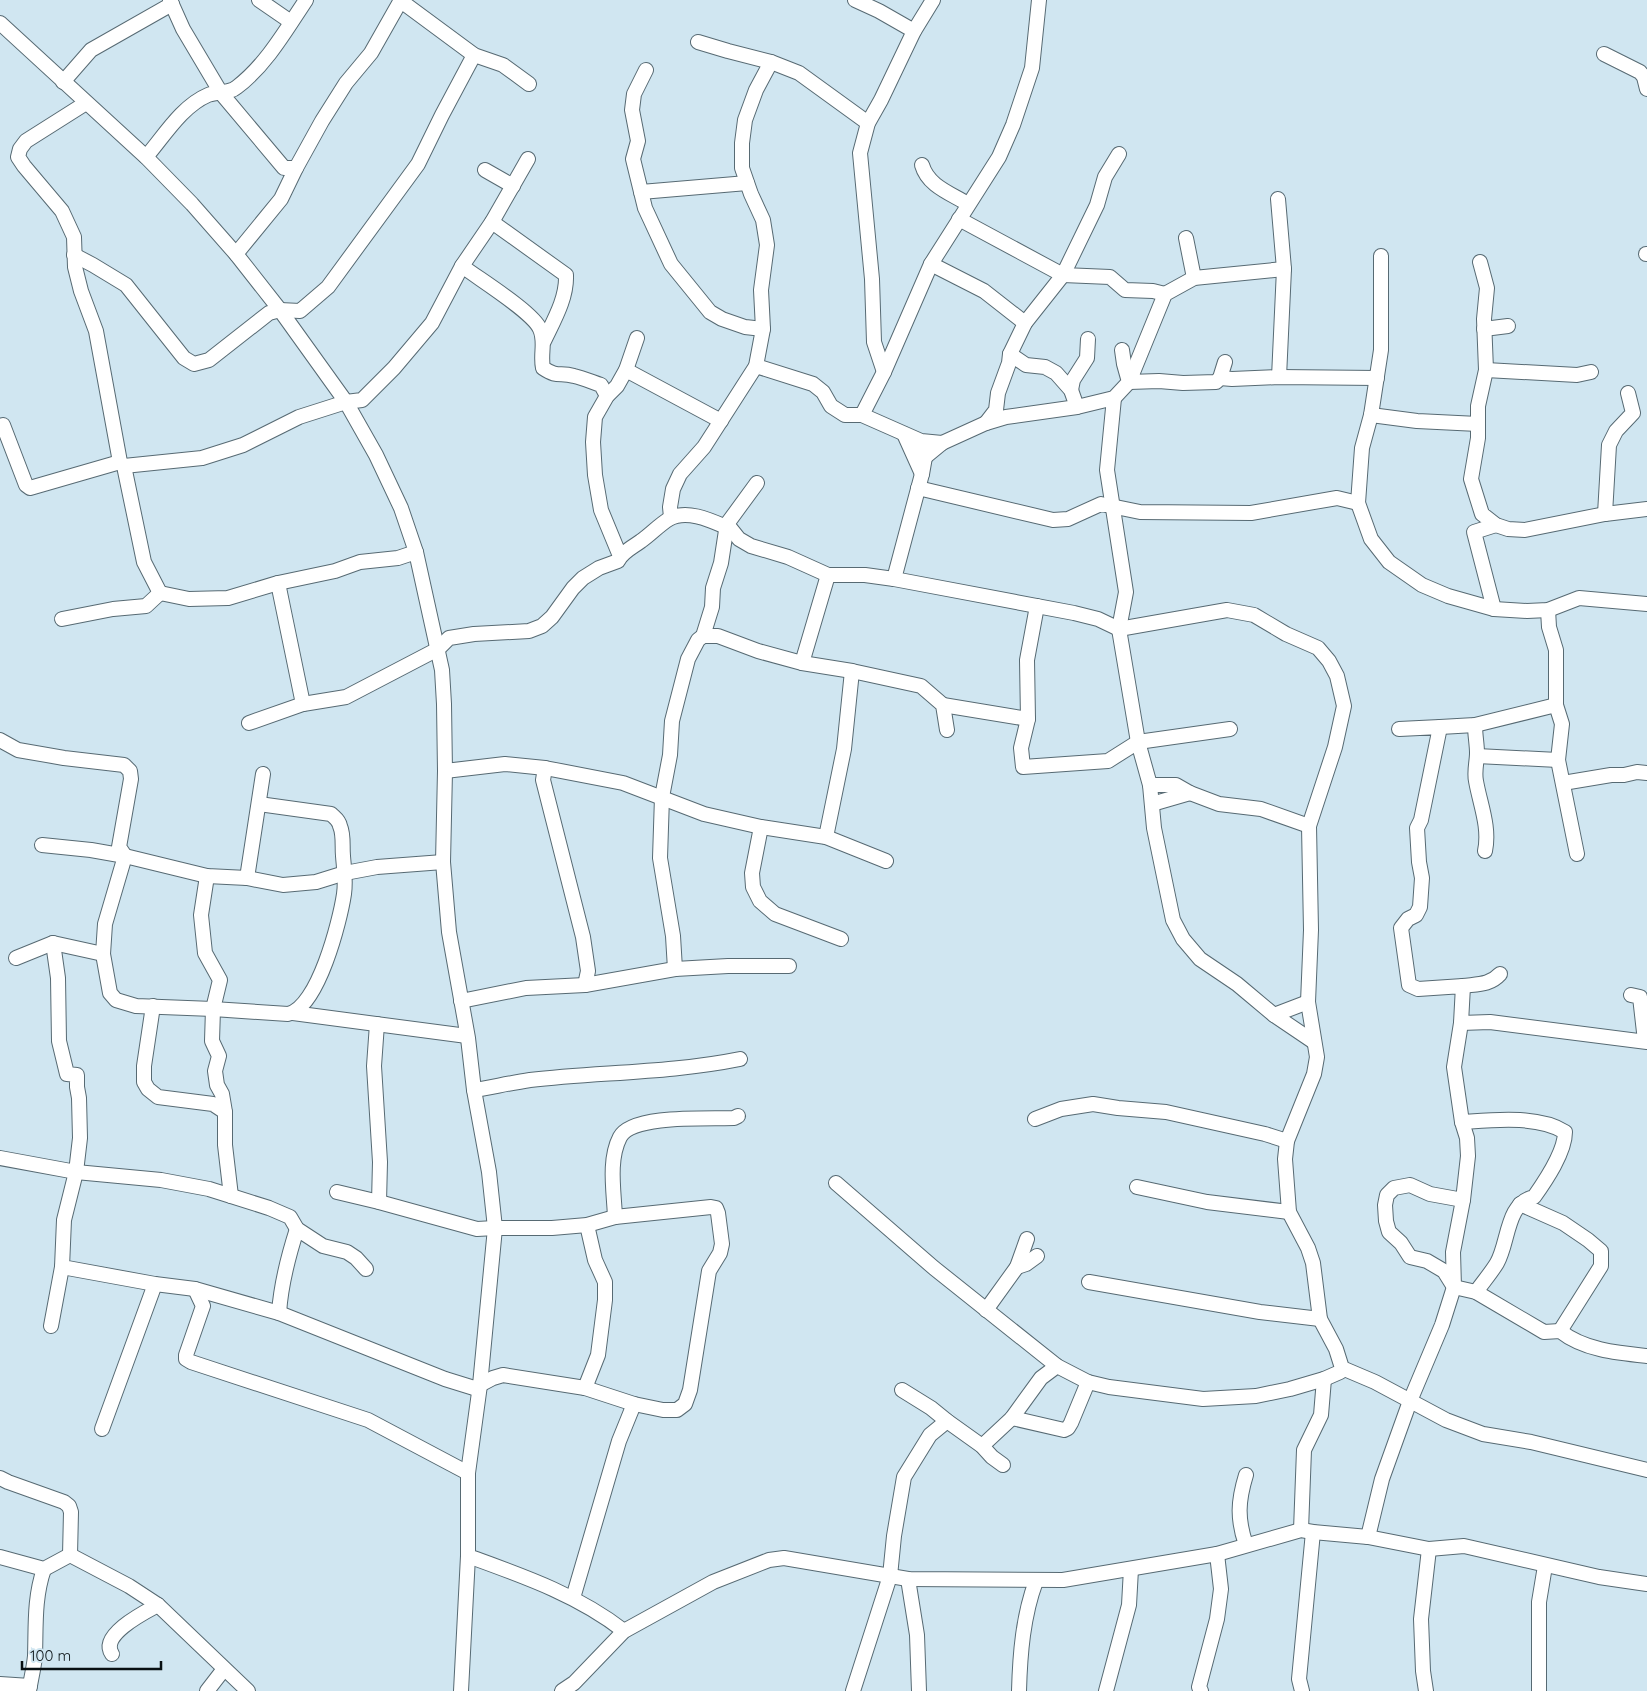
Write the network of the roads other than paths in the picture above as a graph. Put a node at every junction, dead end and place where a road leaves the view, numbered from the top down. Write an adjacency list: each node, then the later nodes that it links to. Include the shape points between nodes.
1 (259, 0): 8 (street)
2 (306, 0): 8 (street)
3 (855, 0): 10 (street)
4 (933, 0): 10 (street)
5 (1040, 0): 32 (street, via 1032,68 998,157)
6 (401, 1): 13 (street); 26 (street, via 371,53 346,83)
7 (171, 2): 16 (street, via 91,50); 19 (street)
8 (291, 22): 19 (street, via 236,89)
9 (0, 23): 16 (street)
10 (914, 31): 21 (street)
11 (698, 42): 14 (street)
12 (1604, 54): 18 (street, via 1640,72)
13 (474, 55): 17 (street, via 503,65); 46 (street, via 418,164 328,287 300,311)
14 (771, 62): 21 (street, via 799,73); 28 (street, via 745,120 742,168)
15 (646, 70): 30 (street, via 634,94 632,110 638,141 633,159)
16 (63, 82): 20 (street)
17 (529, 84)
18 (1647, 88)
19 (221, 93): 23 (street, via 209,94 186,108); 26 (street, via 284,168)
20 (86, 103): 23 (street); 37 (street, via 26,141 18,157 62,211 74,237)
21 (868, 123): 60 (street, via 860,153 872,279 874,342)
22 (1119, 154): 43 (street)
23 (146, 157): 36 (street)
24 (528, 160): 29 (street)
25 (922, 164): 32 (street, via 925,175 936,185)
26 (296, 168): 36 (street, via 281,199)
27 (485, 170): 29 (street)
28 (747, 183): 30 (street); 49 (street, via 763,220 767,245 762,290)
29 (513, 186): 34 (street)
30 (641, 192): 49 (street, via 671,264 710,312 745,327)
31 (1278, 199): 42 (street)
32 (968, 204): 33 (street)
33 (959, 219): 40 (street); 43 (street)
34 (492, 222): 41 (street); 53 (street, via 566,275 559,308)
35 (1186, 238): 44 (street)
36 (236, 254): 46 (street)
37 (74, 255): 46 (street, via 126,285 184,358 194,364 209,360 269,313); 82 (street, via 74,267 96,331)
38 (1381, 256): 64 (street, via 1381,350)
39 (1480, 262): 50 (street, via 1487,288)
40 (931, 264): 47 (street, via 984,291); 60 (street)
41 (462, 266): 53 (street, via 522,309 540,328); 70 (street, via 432,323 394,368 362,400)
42 (1284, 269): 44 (street); 62 (street)
43 (1063, 275): 45 (street, via 1110,277 1125,290); 47 (street)
44 (1194, 278): 45 (street)
45 (1165, 294): 65 (street)
46 (280, 310): 70 (street)
47 (1025, 323): 55 (street)
48 (1508, 326): 50 (street)
49 (763, 329): 57 (street)
50 (1484, 329): 59 (street)
51 (637, 338): 58 (street)
52 (1088, 339): 66 (street, via 1087,358)
53 (544, 340): 68 (street, via 543,368 560,376 572,375 601,385)
54 (1122, 350): 65 (street)
55 (1010, 354): 66 (street, via 1026,365 1045,367 1056,373); 72 (street, via 998,393)
56 (1225, 362): 63 (street)
57 (756, 366): 73 (street, via 813,384 823,392 831,406 845,415); 75 (street)
58 (626, 370): 68 (street); 75 (street)
59 (1486, 370): 61 (street, via 1577,375); 76 (street, via 1478,406)
60 (884, 372): 73 (street)
61 (1591, 372)
62 (1279, 377): 63 (street); 64 (street)
63 (1220, 378): 65 (street, via 1210,383)
64 (1377, 378): 74 (street)
65 (1129, 382): 69 (street)
66 (1070, 390): 71 (street)
67 (1628, 393): 89 (street, via 1633,413 1609,444)
68 (607, 396): 94 (street, via 595,418 592,442 601,510)
69 (1114, 398): 71 (street); 87 (street, via 1107,470)
70 (346, 402): 82 (street, via 299,417 243,445 202,458); 93 (street, via 401,508)
71 (1077, 407): 72 (street)
72 (1001, 414): 80 (street)
73 (862, 415): 78 (street)
74 (1371, 415): 76 (street); 86 (street, via 1362,448)
75 (721, 422): 90 (street, via 680,474 673,489)
76 (1478, 424): 92 (street, via 1471,479 1482,514)
77 (3, 425): 82 (street, via 30,488)
78 (904, 434): 79 (street); 83 (street)
79 (921, 441): 80 (street); 81 (street)
80 (942, 443): 81 (street)
81 (925, 457): 83 (street)
82 (122, 464): 98 (street, via 144,562)
83 (922, 474): 85 (street)
84 (757, 483): 91 (street)
85 (918, 488): 87 (street, via 1053,520 1068,519 1101,504); 96 (street)
86 (1358, 503): 87 (street, via 1336,498 1251,513 1140,512); 101 (street, via 1371,539 1389,562 1422,585)
87 (1112, 507): 104 (street, via 1126,592)
88 (1647, 509): 89 (street)
89 (1605, 514): 92 (street, via 1525,530)
90 (671, 518): 91 (street, via 706,518 726,527); 94 (street)
91 (728, 524): 95 (street, via 739,539 751,546); 105 (street)
92 (1496, 525): 101 (street, via 1474,532)
93 (416, 552): 97 (street, via 398,558 360,562 335,571); 106 (street)
94 (620, 556): 106 (street, via 618,561 583,578 542,626 529,631 449,638)
95 (828, 575): 96 (street); 107 (street)
96 (894, 579): 100 (street)
97 (278, 583): 98 (street, via 228,598 189,600); 109 (street)
98 (160, 593): 103 (street, via 146,606)
99 (1647, 604): 102 (street, via 1579,598)
100 (1037, 606): 104 (street, via 1098,619); 112 (street, via 1027,660)
101 (1494, 609): 102 (street)
102 (1548, 610): 111 (street, via 1556,650)
103 (62, 619)
104 (1118, 629): 120 (street); 133 (street, via 1227,610 1254,615 1318,648 1337,676 1344,706 1335,747)
105 (703, 636): 107 (street, via 718,636); 130 (street, via 688,659 679,691)
106 (438, 648): 109 (street, via 346,697); 124 (street, via 444,704)
107 (802, 663): 108 (street)
108 (852, 672): 110 (street, via 921,686); 135 (street, via 844,749)
109 (303, 704): 113 (street)
110 (944, 705): 112 (street); 118 (street)
111 (1556, 705): 114 (street); 122 (street, via 1562,724)
112 (1028, 719): 120 (street, via 1021,748 1023,767 1108,761)
113 (249, 723)
114 (1475, 726): 115 (street); 121 (street)
115 (1440, 727): 117 (street); 153 (street, via 1417,828 1422,878 1420,907 1401,928 1409,985 1418,989)
116 (1230, 729): 120 (street)
117 (1399, 729)
118 (947, 730)
119 (0, 740): 139 (street, via 18,750 124,765 130,771 131,779 119,847)
120 (1138, 742): 128 (street)
121 (1477, 756): 122 (street); 137 (street, via 1476,780 1488,840)
122 (1558, 760): 127 (street)
123 (545, 768): 124 (street, via 505,764); 130 (street, via 623,783); 152 (street, via 543,780 584,937 588,970)
124 (445, 771): 141 (street)
125 (1647, 773): 127 (street)
126 (263, 774): 131 (street)
127 (1563, 783): 138 (street)
128 (1150, 785): 129 (street, via 1176,785); 132 (street)
129 (1190, 793): 132 (street); 133 (street, via 1218,804 1261,809)
130 (662, 797): 134 (street, via 704,814); 150 (street, via 660,858)
131 (259, 804): 142 (street, via 331,814 341,828); 144 (street)
132 (1152, 804): 160 (street, via 1173,920 1183,939 1200,959 1237,984)
133 (1309, 826): 156 (street, via 1311,930)
134 (761, 827): 135 (street); 145 (street, via 752,873 753,887 760,901 775,914)
135 (826, 838): 140 (street)
136 (42, 845): 139 (street)
137 (1485, 851)
138 (1577, 854)
139 (125, 856): 143 (street); 147 (street, via 105,924)
140 (886, 861)
141 (443, 862): 142 (street); 155 (street, via 449,932)
142 (345, 873): 144 (street, via 316,882 283,884); 159 (street, via 344,893 326,964 307,998)
143 (207, 876): 144 (street); 158 (street, via 201,915 205,954 220,980)
144 (247, 878)
145 (841, 939)
146 (53, 943): 147 (street); 148 (street); 174 (street, via 58,978 59,1041 66,1074 77,1076 80,1098)
147 (103, 954): 157 (street, via 110,993 116,1000 136,1006)
148 (16, 958)
149 (789, 966): 150 (street)
150 (675, 969): 152 (street)
151 (1500, 974): 153 (street, via 1486,984)
152 (585, 985): 155 (street, via 526,988)
153 (1463, 986): 161 (street)
154 (1631, 995): 165 (street, via 1640,997)
155 (462, 1001): 163 (street)
156 (1308, 1002): 160 (street); 164 (street)
157 (153, 1006): 158 (street); 168 (street, via 144,1066 144,1082 148,1089 158,1097 213,1104)
158 (213, 1009): 159 (street); 168 (street, via 212,1041 219,1056 215,1072)
159 (293, 1013): 162 (street)
160 (1274, 1016): 164 (street)
161 (1461, 1023): 165 (street, via 1490,1022); 171 (street, via 1454,1067)
162 (377, 1024): 163 (street); 180 (street, via 374,1066)
163 (467, 1036): 167 (street)
164 (1314, 1042): 172 (street, via 1314,1074)
165 (1646, 1042)
166 (740, 1059): 167 (street, via 664,1070 529,1080)
167 (474, 1090): 185 (street, via 490,1172)
168 (225, 1112): 178 (street)
169 (738, 1116): 183 (street, via 658,1120 624,1132 613,1166)
170 (1035, 1119): 172 (street, via 1093,1104 1166,1112)
171 (1462, 1122): 179 (street, via 1468,1156); 181 (street, via 1525,1121 1557,1127 1565,1132 1560,1153 1541,1187 1534,1197)
172 (1287, 1141): 182 (street, via 1285,1159)
173 (0, 1158): 174 (street)
174 (76, 1172): 178 (street, via 161,1180); 189 (street, via 64,1220)
175 (836, 1183): 197 (street)
176 (1137, 1187): 182 (street, via 1207,1202)
177 (337, 1192): 180 (street)
178 (231, 1196): 186 (street, via 290,1217)
179 (1463, 1200): 194 (street, via 1453,1252); 194 (street, via 1430,1194 1410,1185 1394,1188 1385,1206 1389,1232 1410,1257 1427,1261 1444,1271)
180 (379, 1202): 185 (street, via 477,1229)
181 (1520, 1204): 196 (street, via 1510,1220 1498,1261); 201 (street, via 1563,1223 1601,1251 1601,1266)
182 (1289, 1212): 199 (street, via 1313,1263)
183 (615, 1217): 184 (street); 211 (street, via 716,1208 722,1244 709,1270 685,1404 677,1410 663,1410)
184 (587, 1225): 185 (street); 208 (street, via 595,1260 605,1282 606,1300 598,1355)
185 (495, 1228): 207 (street)
186 (297, 1229): 191 (street, via 323,1246 346,1252); 198 (street, via 286,1261)
187 (1027, 1239): 190 (street)
188 (1037, 1256): 190 (street)
189 (62, 1267): 193 (street); 200 (street)
190 (1017, 1267): 197 (street)
191 (366, 1269)
192 (1089, 1282): 199 (street, via 1260,1312)
193 (155, 1284): 195 (street); 214 (street)
194 (1454, 1287): 196 (street); 210 (street)
195 (195, 1289): 198 (street); 218 (street, via 203,1306 186,1359 368,1420)
196 (1476, 1292): 201 (street, via 1544,1332)
197 (986, 1310): 203 (street)
198 (279, 1313): 207 (street, via 445,1379 474,1388)
199 (1320, 1319): 204 (street)
200 (51, 1326)
201 (1560, 1331): 202 (street, via 1569,1338 1601,1350)
202 (1647, 1356)
203 (1057, 1366): 206 (street); 212 (street, via 1041,1378)
204 (1342, 1368): 205 (street); 210 (street)
205 (1324, 1379): 206 (street, via 1256,1396 1203,1399); 221 (street, via 1321,1415 1304,1450)
206 (1088, 1382): 212 (street, via 1071,1423 1064,1430)
207 (480, 1385): 208 (street, via 503,1376); 218 (street)
208 (585, 1388): 211 (street)
209 (902, 1390): 213 (street)
210 (1410, 1402): 217 (street, via 1482,1434 1531,1442); 222 (street, via 1382,1478)
211 (634, 1404): 236 (street, via 619,1441)
212 (1012, 1418): 215 (street)
213 (946, 1421): 215 (street); 232 (street, via 930,1435 904,1477)
214 (102, 1429)
215 (982, 1446): 216 (street)
216 (1003, 1465)
217 (1647, 1470)
218 (468, 1473): 227 (street)
219 (1246, 1475): 223 (street, via 1238,1507)
220 (0, 1478): 226 (street, via 69,1506)
221 (1307, 1531): 222 (street); 223 (street); 253 (street, via 1298,1678)
222 (1368, 1537): 224 (street)
223 (1246, 1545): 225 (street)
224 (1429, 1549): 229 (street, via 1464,1546); 254 (street, via 1421,1618)
225 (1217, 1554): 231 (street); 252 (street, via 1220,1589 1217,1618)
226 (70, 1555): 230 (street); 237 (street)
227 (468, 1556): 236 (street); 246 (street)
228 (0, 1557): 230 (street)
229 (1545, 1566): 235 (street); 255 (street, via 1539,1602)
230 (44, 1569): 243 (street, via 36,1602 35,1658)
231 (1131, 1569): 234 (street); 251 (street, via 1128,1605)
232 (890, 1576): 233 (street); 238 (street, via 774,1559 713,1582); 248 (street)
233 (908, 1579): 234 (street); 249 (street, via 917,1635)
234 (1036, 1581): 250 (street, via 1024,1626)
235 (1647, 1584)
236 (573, 1598): 238 (street)
237 (158, 1605): 239 (street, via 128,1622 110,1640); 240 (street)
238 (624, 1631): 242 (street)
239 (112, 1654)
240 (224, 1668): 244 (street); 245 (street)
241 (0, 1684): 243 (street)
242 (577, 1687): 247 (street)
243 (30, 1688)
244 (207, 1691)
245 (248, 1691)
246 (461, 1691)
247 (562, 1691)
248 (853, 1691)
249 (918, 1691)
250 (1019, 1691)
251 (1106, 1691)
252 (1200, 1691)
253 (1302, 1691)
254 (1426, 1691)
255 (1539, 1691)

